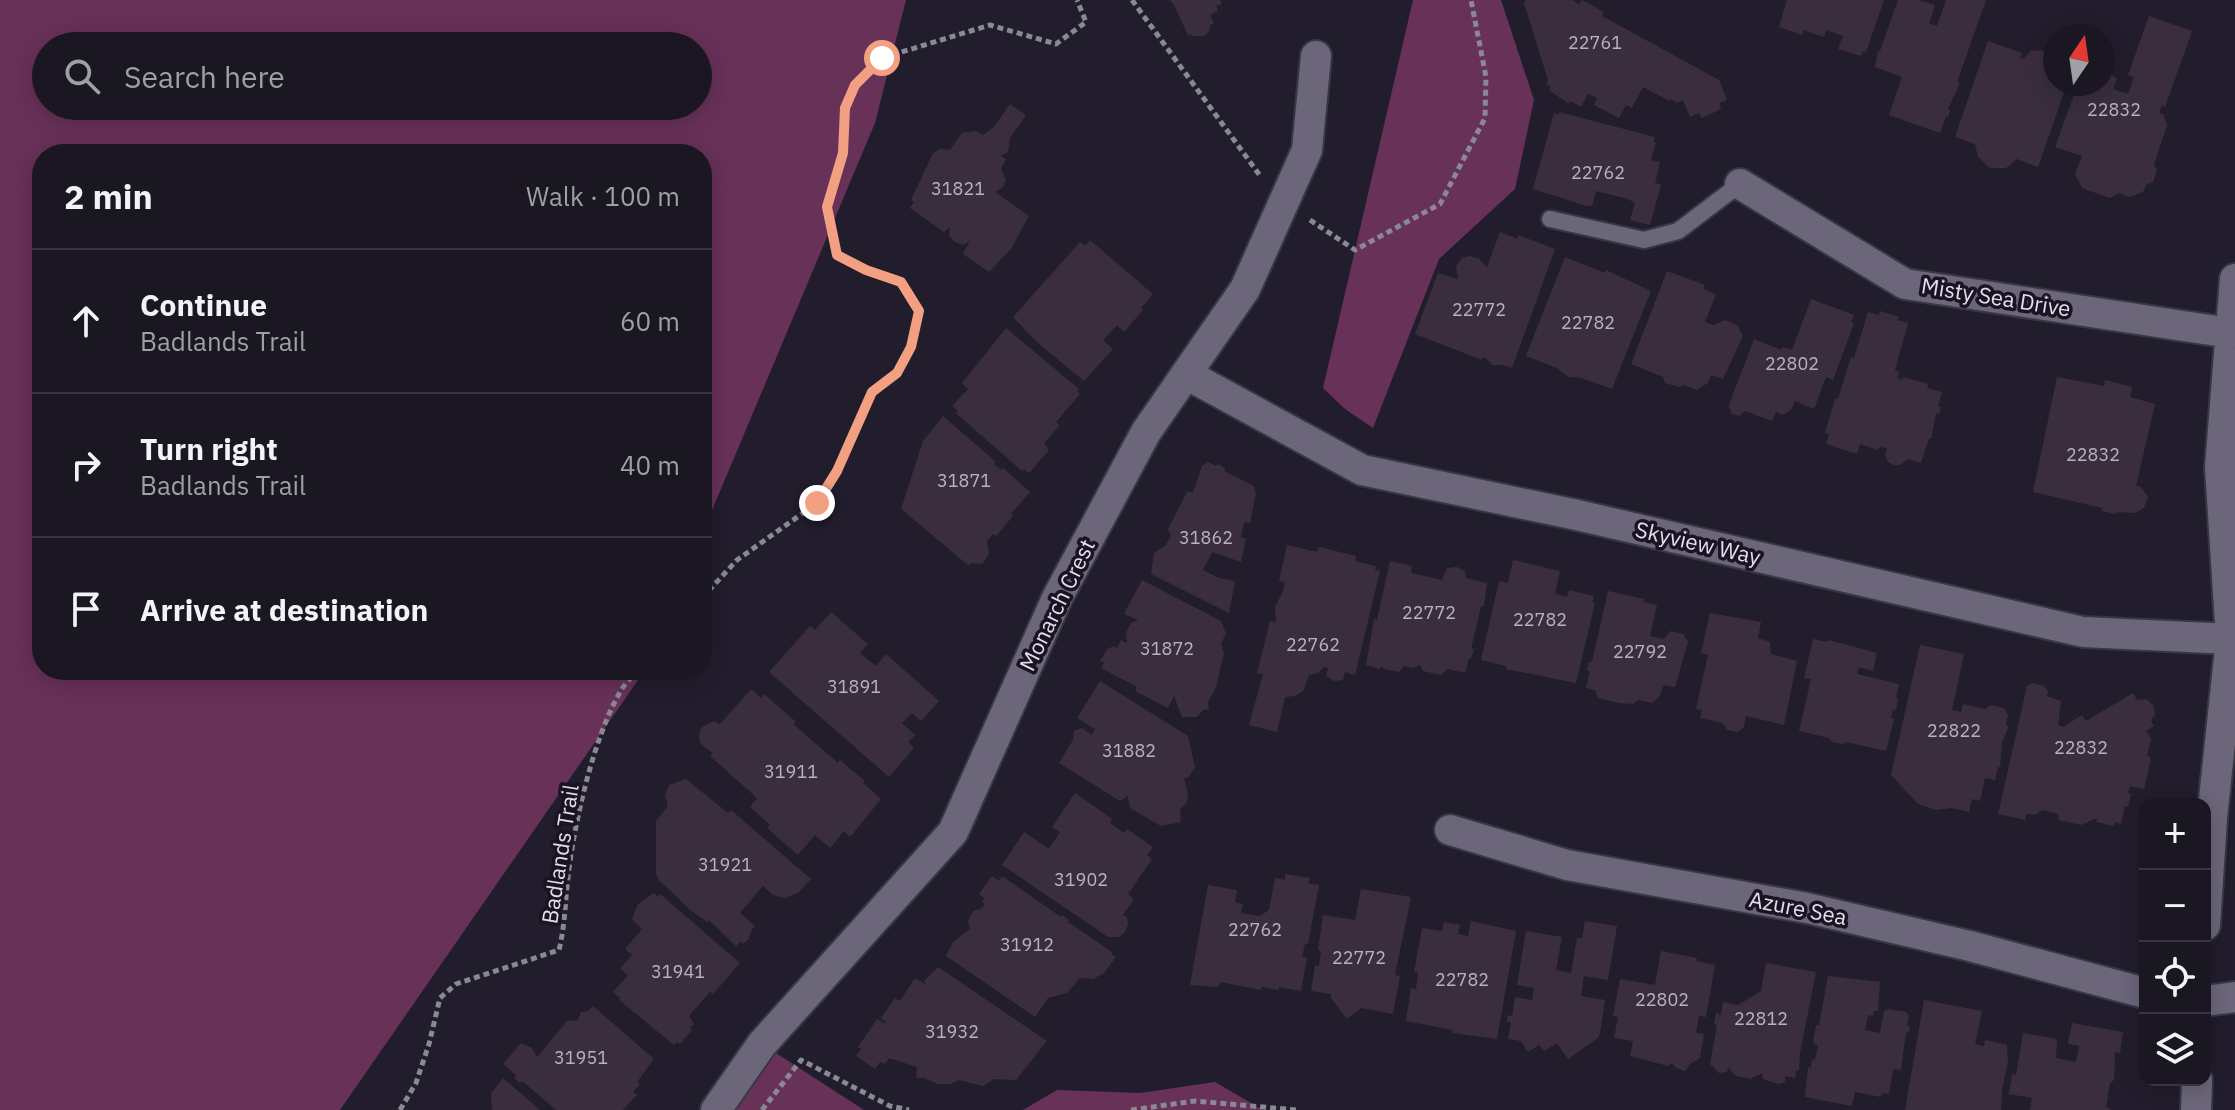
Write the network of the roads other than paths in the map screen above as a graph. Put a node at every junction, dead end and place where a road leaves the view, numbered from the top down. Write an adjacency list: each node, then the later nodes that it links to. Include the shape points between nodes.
1 (1316, 56): 6 (street, Monarch Crest, via 1307,150 1245,289)
2 (1740, 184): 3 (lane, via 1678,231 1644,240); 5 (street, Misty Sea Drive, via 1905,284)
3 (1550, 219)
4 (2235, 279): 5 (street)
5 (2230, 333): 7 (street, via 2220,467)
6 (1186, 374): 7 (street, Skyview Way, via 1362,470 2083,632); 14 (street, Monarch Crest, via 1146,432 1057,598 953,832 762,1044)
7 (2231, 639): 9 (street)
8 (1450, 830): 10 (street, Azure Sea, via 1567,865 1807,908)
9 (2209, 870)
10 (2139, 991)
11 (2235, 997): 12 (street)
12 (2211, 1000)
13 (2197, 1086): 15 (street)
14 (716, 1110)
15 (2196, 1110)

